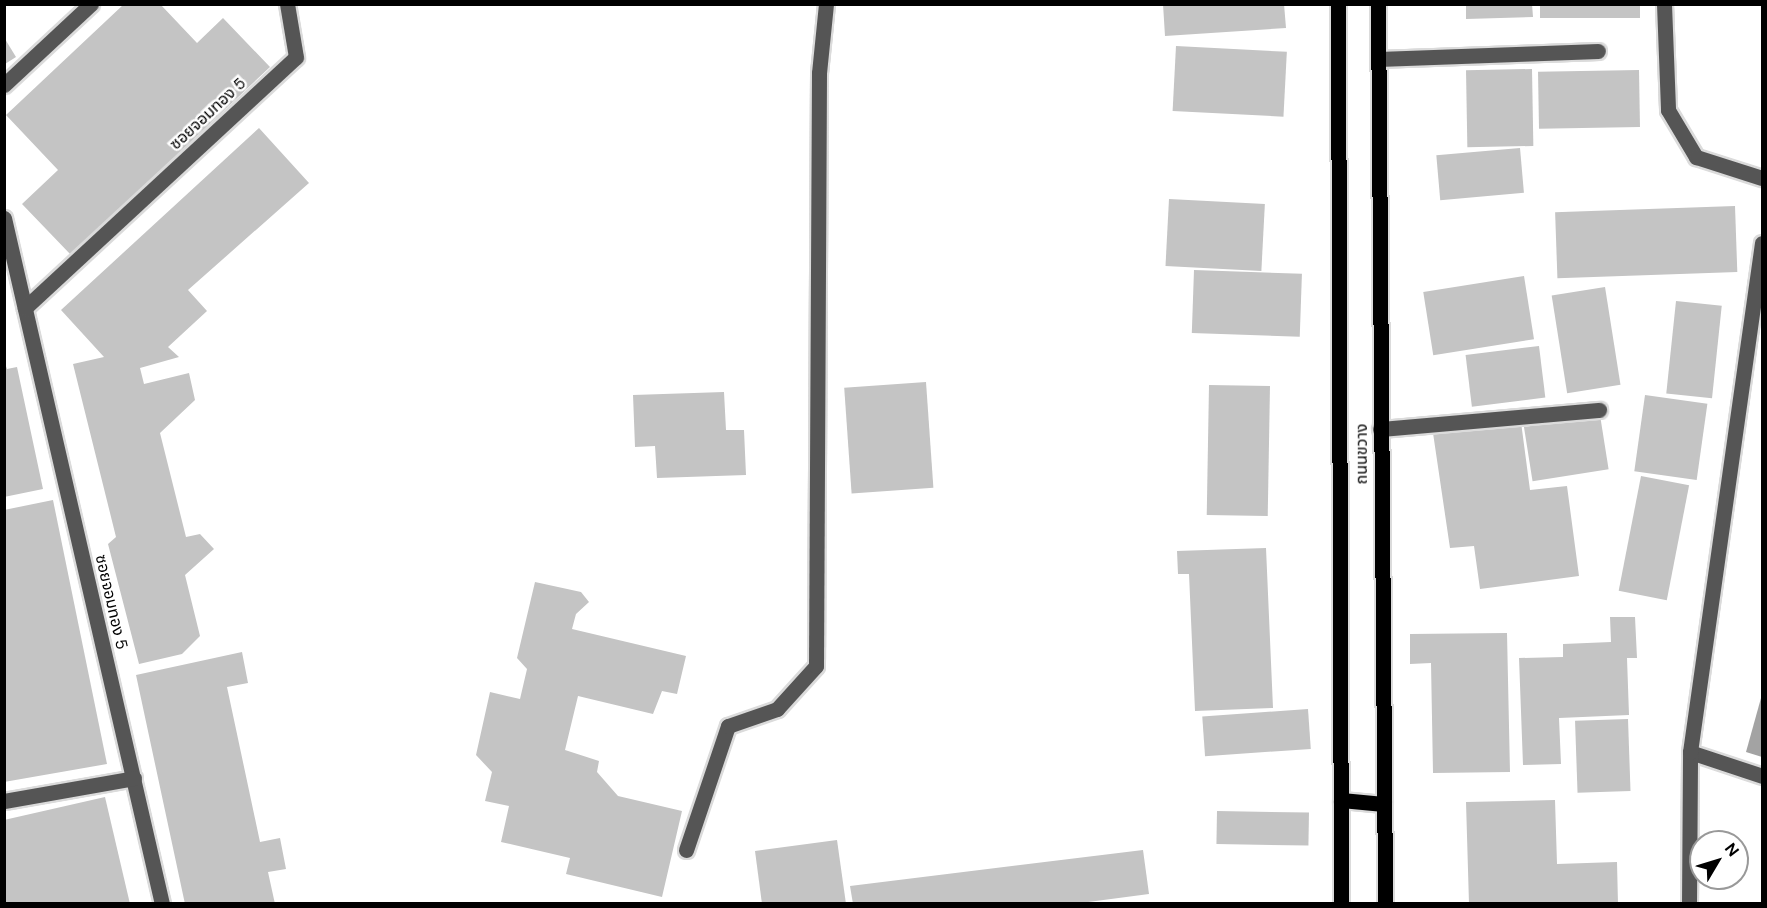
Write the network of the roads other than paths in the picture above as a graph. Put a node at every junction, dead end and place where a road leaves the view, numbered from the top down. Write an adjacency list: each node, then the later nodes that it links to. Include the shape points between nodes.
1 (91, 4): 9 (street)
2 (286, 4): 13 (street, ซอยจอมทอง 5, via 296,57)
3 (826, 4): 22 (street, via 819,73 816,666 777,708 728,726)
4 (1338, 4): 19 (main road, ถนนขวาง)
5 (1378, 4): 8 (main road, ถนนขวาง)
6 (1664, 4): 10 (street, via 1668,110 1696,157)
7 (1598, 51): 8 (street)
8 (1379, 59): 15 (main road, ถนนขวาง)
9 (4, 85)
10 (1762, 178)
11 (4, 218): 13 (street, ซอยจอมทอง 5)
12 (1762, 243): 16 (street)
13 (25, 308): 18 (street, ซอยจอมทอง 5)
14 (1599, 410): 15 (street)
15 (1380, 429): 21 (main road, ถนนขวาง)
16 (1690, 752): 17 (street); 26 (street)
17 (1762, 776)
18 (134, 778): 20 (street); 23 (street, ซอยจอมทอง 5)
19 (1341, 800): 21 (main road); 24 (main road, ถนนขวาง)
20 (4, 801)
21 (1384, 804): 25 (main road, ถนนขวาง)
22 (686, 850)
23 (162, 903)
24 (1341, 903)
25 (1385, 903)
26 (1689, 903)

